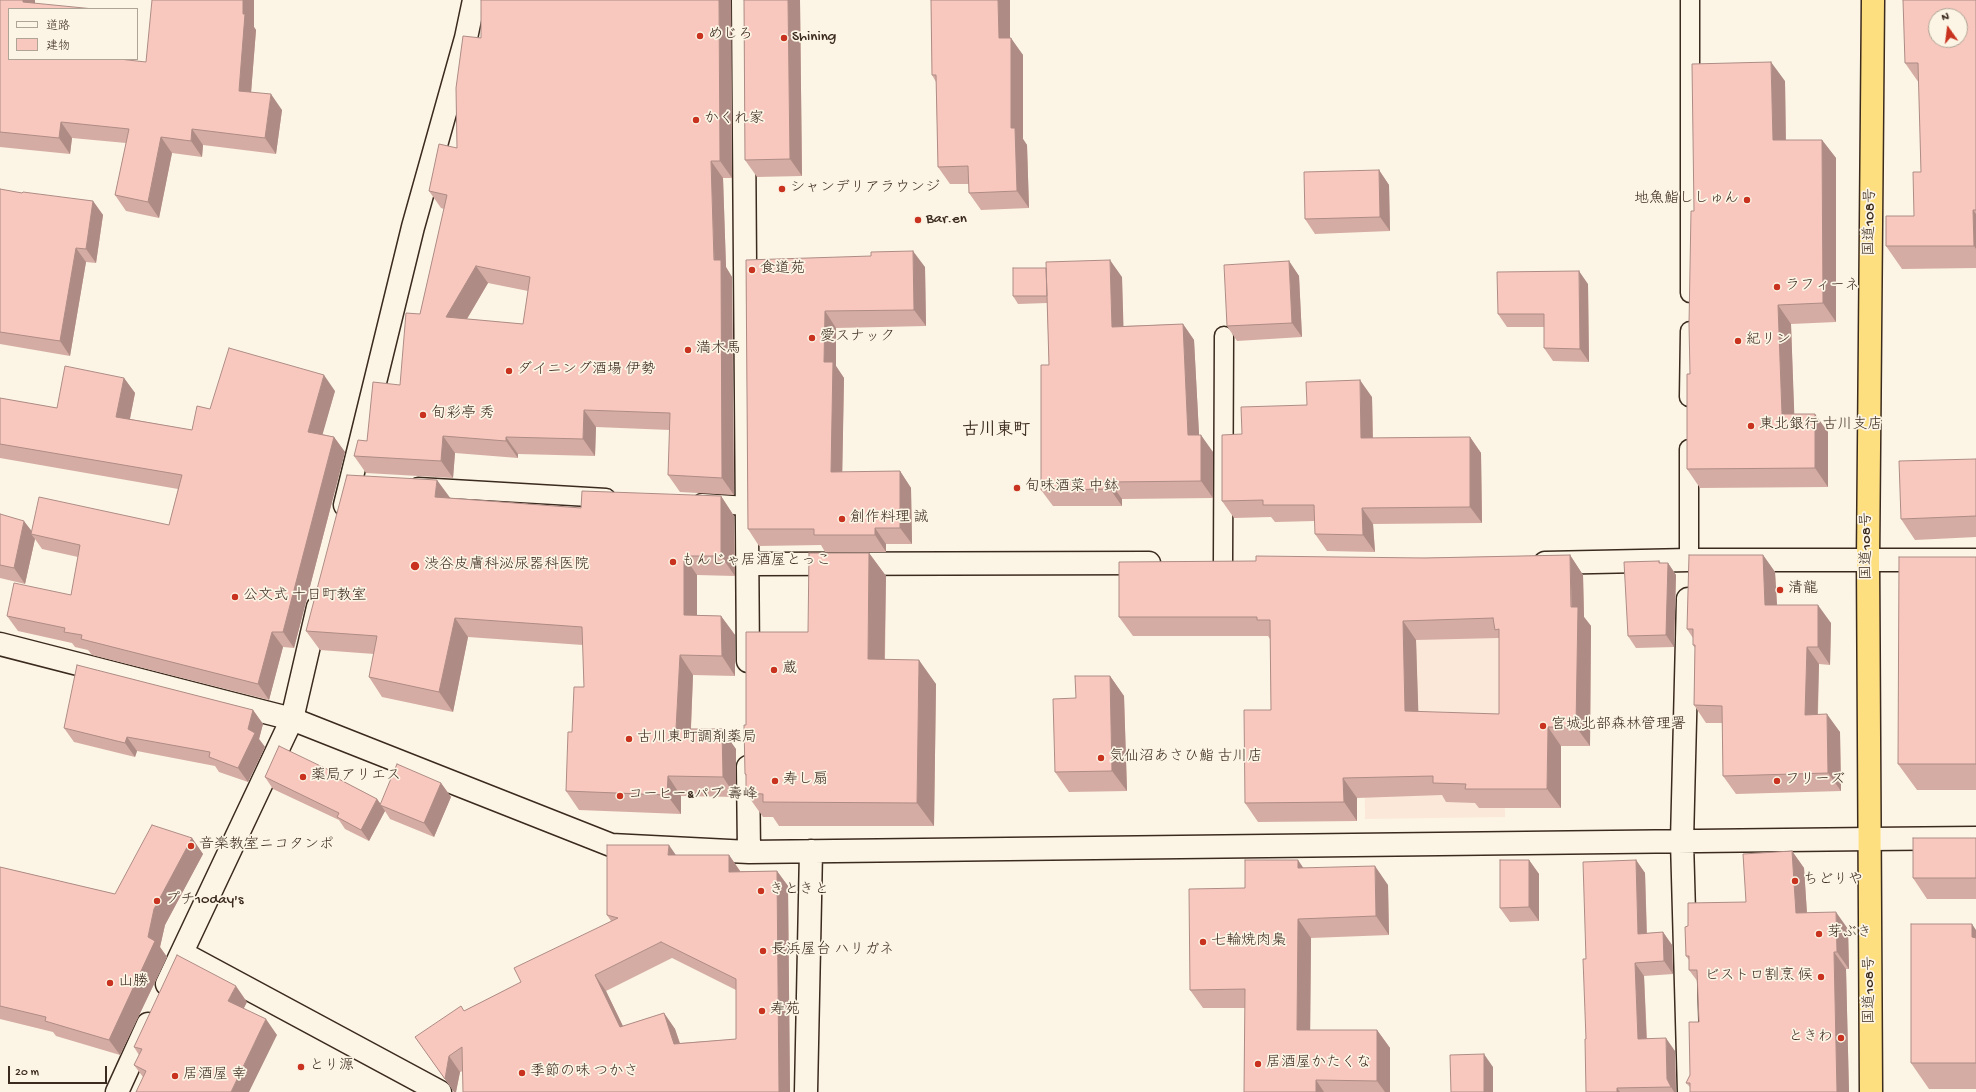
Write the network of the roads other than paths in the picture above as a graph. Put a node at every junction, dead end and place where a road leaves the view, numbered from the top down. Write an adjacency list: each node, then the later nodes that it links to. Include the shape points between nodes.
1 (474, 0): 12 (street, via 466,38 413,227 359,483)
2 (743, 0): 11 (street)
3 (1690, 0): 6 (lane)
4 (1873, 0): 14 (highway, 国道108号)
5 (1224, 336): 17 (lane)
6 (1689, 410)
7 (1689, 434): 13 (lane)
8 (398, 485): 9 (lane)
9 (620, 498)
10 (684, 502): 11 (lane)
11 (747, 506): 19 (street)
12 (339, 527)
13 (1689, 560): 14 (street); 20 (street); 28 (street)
14 (1868, 560): 15 (street); 27 (highway, 国道108号)
15 (1976, 560)
16 (1167, 562): 19 (street)
17 (1215, 562): 18 (street)
18 (1247, 562)
19 (747, 564): 23 (street)
20 (1524, 564)
21 (323, 586): 24 (street)
22 (0, 644): 24 (street)
23 (748, 684)
24 (292, 719): 30 (street, via 611,846); 31 (street)
25 (748, 748): 30 (street)
26 (1976, 838): 27 (street)
27 (1870, 839): 28 (street); 36 (highway, 国道108号)
28 (1682, 841): 29 (street); 35 (street)
29 (811, 851): 30 (street); 34 (street)
30 (749, 852)
31 (182, 953): 32 (street); 33 (street)
32 (117, 1092)
33 (440, 1092)
34 (806, 1092)
35 (1689, 1092)
36 (1872, 1092)

